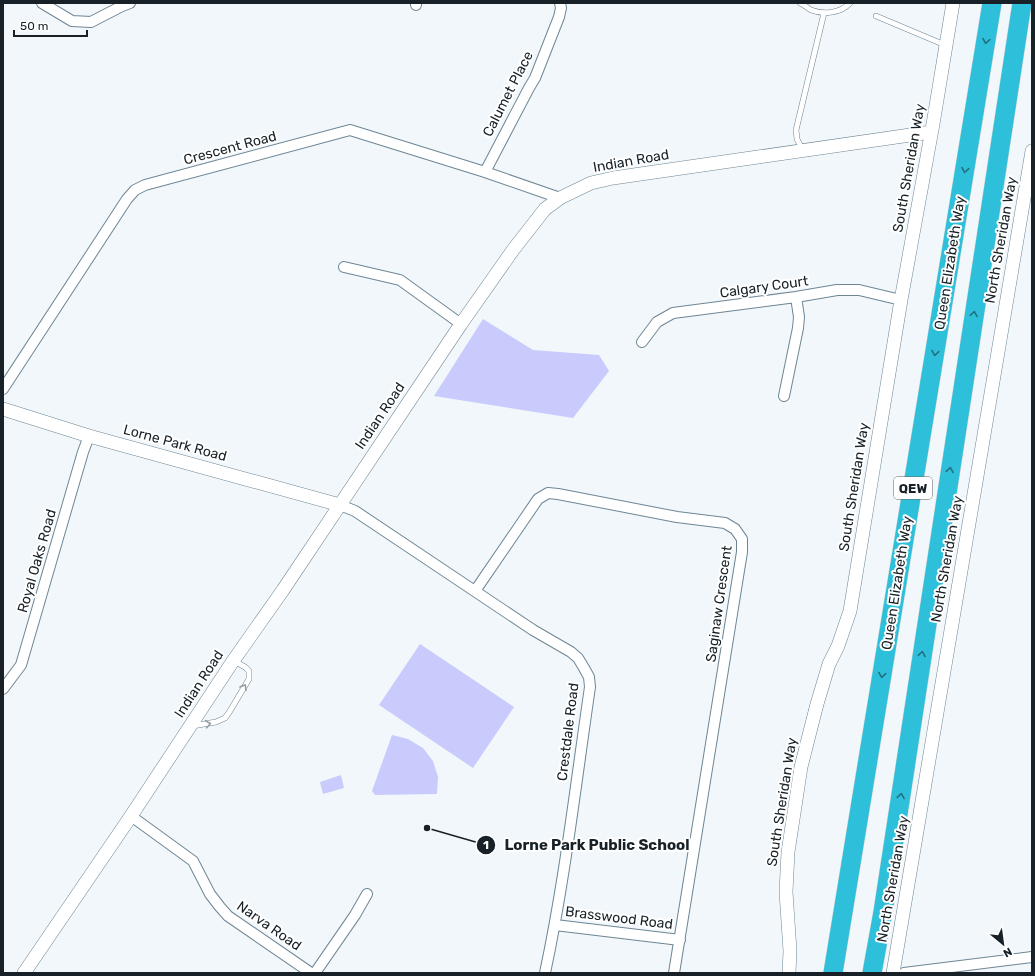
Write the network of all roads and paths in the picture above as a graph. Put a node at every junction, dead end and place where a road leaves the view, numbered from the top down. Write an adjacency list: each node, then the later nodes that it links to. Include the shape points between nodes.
1 (42, 3): 2 (street, via 72,21 91,22)
2 (130, 3)
3 (800, 3): 9 (lane)
4 (850, 3): 9 (lane, via 846,7)
5 (953, 3): 11 (street, South Sheridan Way)
6 (992, 3): 43 (highway, Queen Elizabeth Way / QEW, one-way to 43)
7 (1022, 3): 44 (highway, QEW, one-way to 7)
8 (564, 4): 15 (street, Calumet Place, via 535,78)
9 (824, 13): 13 (lane, via 796,130)
10 (876, 16): 11 (lane)
11 (946, 46): 12 (street, South Sheridan Way)
12 (932, 132): 13 (street, Indian Road); 20 (street, South Sheridan Way)
13 (802, 150): 16 (street, Indian Road, via 613,178 591,183)
14 (1032, 151): 17 (street, North Sheridan Way)
15 (485, 172): 16 (street, Crescent Road); 23 (street, Crescent Road, via 350,130 145,185 135,190 128,199)
16 (560, 198): 21 (street, Indian Road, via 545,210 513,250)
17 (1028, 202): 45 (street, North Sheridan Way)
18 (344, 267): 21 (street, via 400,280)
19 (796, 297): 20 (street, Calgary Court, via 837,290 859,290); 22 (street, Calgary Court, via 673,313 657,322); 24 (street, via 798,328)
20 (901, 300): 42 (street, South Sheridan Way, via 850,611 829,664 801,767 788,852 786,892)
21 (461, 324): 27 (street, Indian Road)
22 (642, 342)
23 (3, 389)
24 (784, 396)
25 (3, 409): 26 (street, Lorne Park Road)
26 (89, 436): 27 (street, Lorne Park Road); 30 (street, Royal Oaks Road, via 21,665)
27 (340, 505): 28 (street, Crestdale Road, via 356,511); 29 (street, Indian Road)
28 (475, 591): 34 (street, Crestdale Road, via 571,652 578,658 589,677 590,687); 35 (street, Saginaw Crescent, via 538,499 548,493 677,517 725,523 735,529 742,539)
29 (233, 661): 31 (street, Indian Road); 31 (lane, one-way to 29, via 216,722 225,718 230,711 249,679 246,667)
30 (3, 689)
31 (190, 727): 32 (street, Indian Road)
32 (131, 816): 37 (street, Indian Road); 38 (street, Narva Road, via 193,861 210,894 228,916)
33 (367, 894): 39 (street)
34 (555, 925): 35 (street, Brasswood Road); 40 (street, Crestdale Road)
35 (680, 940): 41 (street, Saginaw Crescent)
36 (1032, 957): 46 (street)
37 (24, 973)
38 (311, 973)
39 (315, 973)
40 (545, 973)
41 (674, 973)
42 (789, 973)
43 (833, 973)
44 (872, 973)
45 (893, 973)
46 (904, 973)

